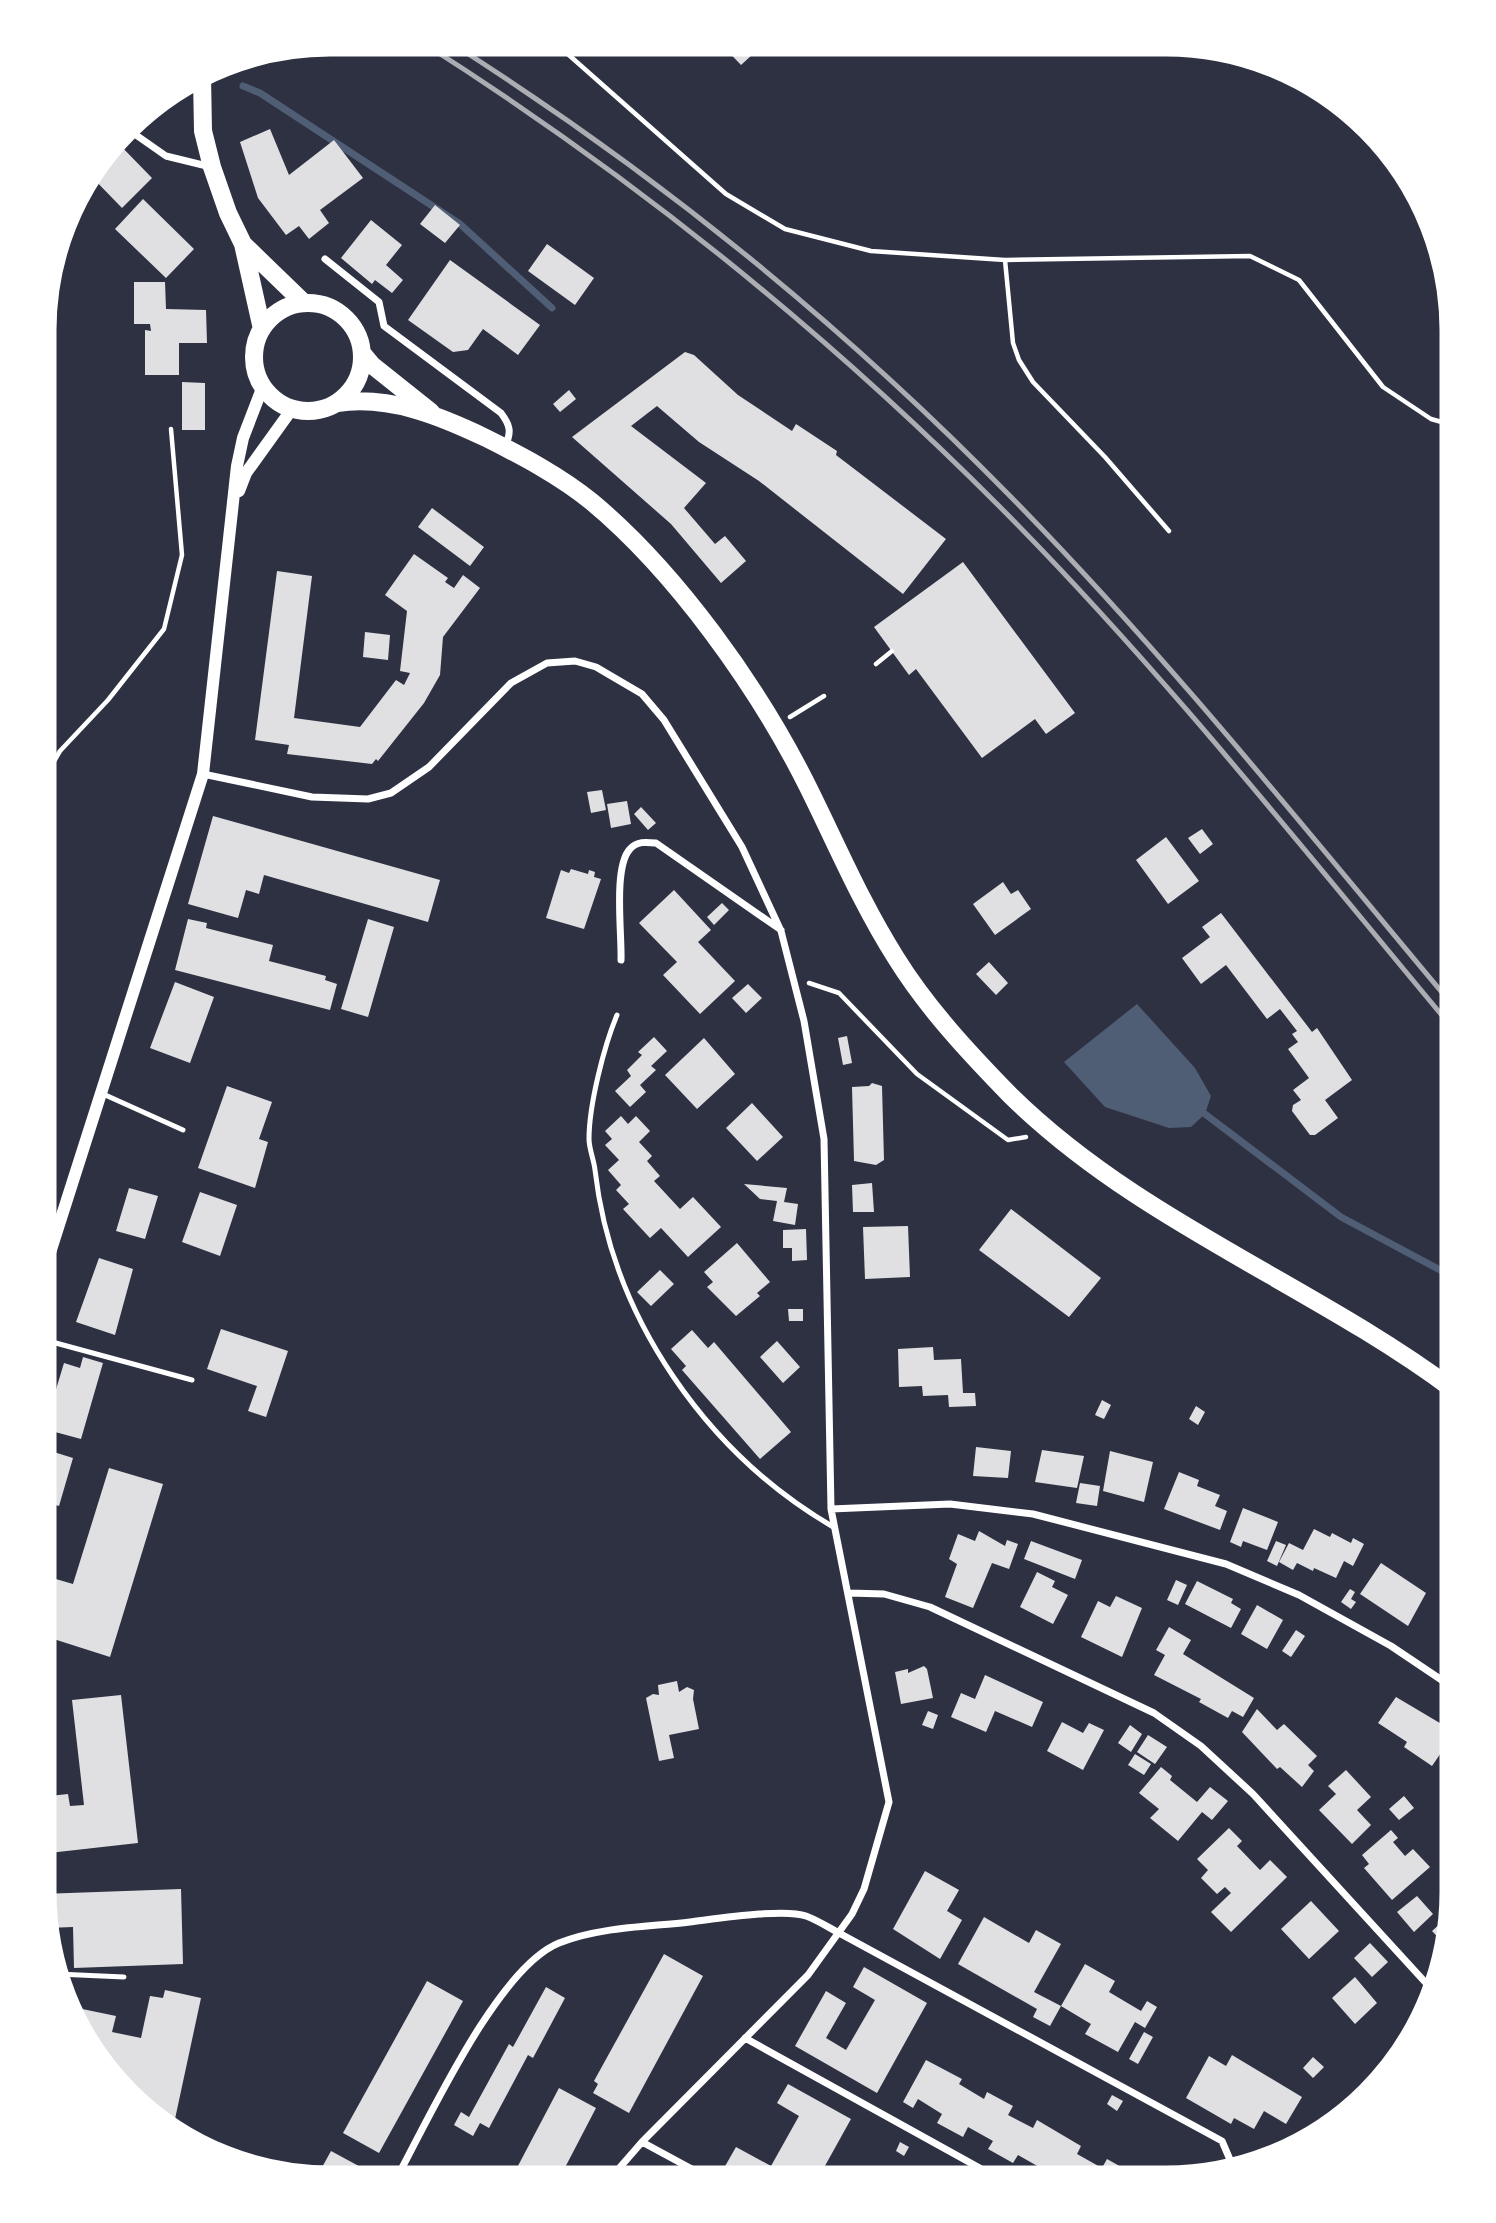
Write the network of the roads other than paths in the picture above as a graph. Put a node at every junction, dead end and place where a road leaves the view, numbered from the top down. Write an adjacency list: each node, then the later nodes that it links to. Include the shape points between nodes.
1 (202, 84): 3 (main road, via 203,131)
2 (134, 134): 3 (street, via 166,156)
3 (212, 167): 4 (main road)
4 (243, 244): 6 (main road); 7 (main road)
5 (325, 259): 13 (street, via 379,302 384,326 501,413 511,435)
6 (304, 303): 7 (main road, via 276,314); 8 (main road, via 340,313 358,335)
7 (262, 329): 9 (main road, via 254,358)
8 (362, 353): 10 (main road, via 359,376); 12 (main road)
9 (262, 386): 11 (main road); 14 (street, via 243,438)
10 (337, 403): 11 (main road, via 315,411); 12 (main road, via 381,402)
11 (292, 409): 14 (street, via 246,473)
12 (436, 416): 13 (main road)
13 (504, 447): 24 (main road, via 591,501 678,592 736,665 805,781 876,926 899,963 978,1062 1052,1133 1127,1191 1401,1353)
14 (234, 504): 15 (street)
15 (203, 774): 16 (street, via 312,797 368,799 391,793 429,767 511,683 547,663 575,661 596,667 642,694 664,720 742,847); 19 (street)
16 (781, 931): 17 (street, via 656,843 642,842 630,849 621,866); 25 (street, via 795,979 824,1139)
17 (621, 960)
18 (617, 1014): 26 (lane, via 607,1038 589,1139 599,1209 625,1283 685,1397 735,1453 804,1510)
19 (103, 1094): 20 (lane); 21 (street)
20 (183, 1130)
21 (52, 1247)
22 (52, 1342): 23 (lane)
23 (192, 1380)
24 (1444, 1383)
25 (831, 1509): 26 (street); 28 (street, via 950,1504 1033,1514 1226,1564 1299,1595)
26 (835, 1528): 27 (street)
27 (849, 1593): 29 (street, via 889,1802 864,1889); 32 (street, via 884,1594 930,1607 1154,1713 1201,1746 1253,1794)
28 (1444, 1682)
29 (839, 1933): 33 (street, via 808,1975); 35 (street, via 1222,2141); 36 (street, via 804,1915 744,1915 594,1933 558,1943 534,1957 508,1987 461,2061)
30 (65, 1974): 31 (lane)
31 (124, 1977)
32 (1428, 1985)
33 (745, 2038): 34 (street); 39 (street)
34 (642, 2142): 37 (street); 38 (street)
35 (1231, 2162)
36 (402, 2170)
37 (618, 2170)
38 (692, 2170)
39 (983, 2170)

